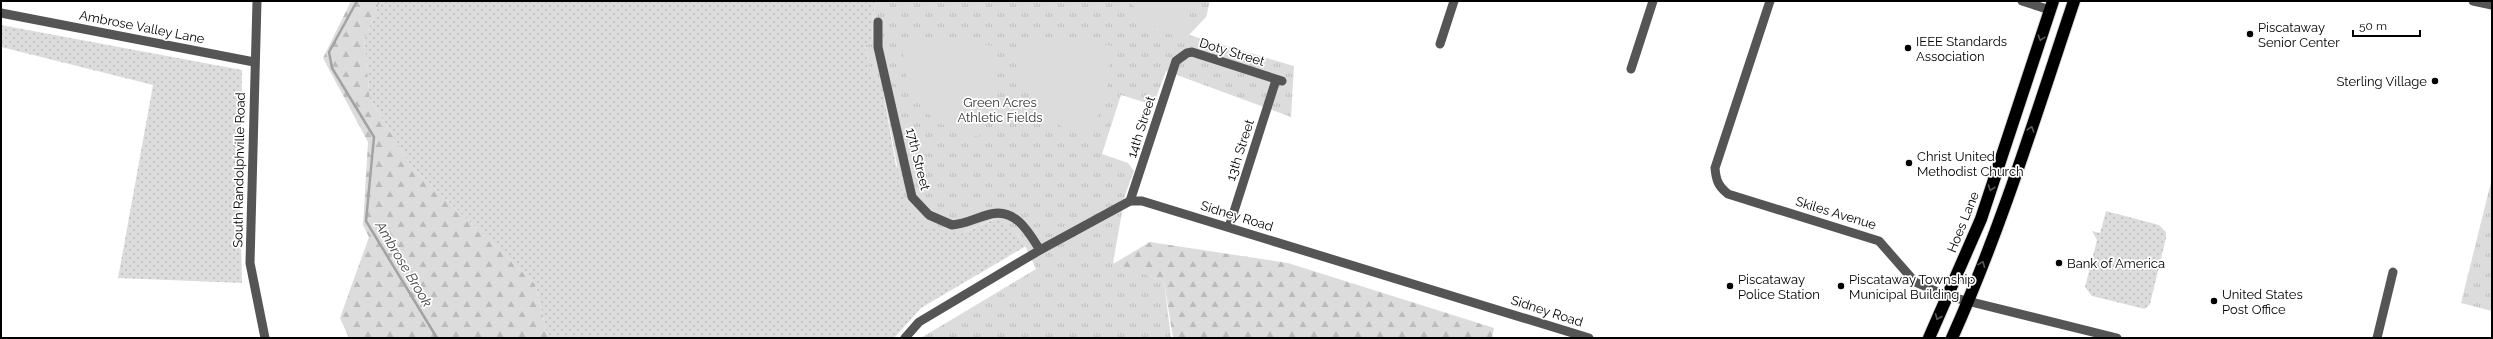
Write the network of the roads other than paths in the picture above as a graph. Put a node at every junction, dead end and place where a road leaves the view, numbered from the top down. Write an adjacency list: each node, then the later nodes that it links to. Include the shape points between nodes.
1 (257, 1): 14 (street, South Randolphville Road)
2 (1454, 1): 12 (street)
3 (1653, 1): 15 (street)
4 (1770, 1): 21 (street, Skiles Avenue, via 1715,168 1720,187 1728,194 1879,240 1915,282)
5 (2022, 1): 9 (street)
6 (2074, 1): 22 (highway, one-way to 6, via 2022,158)
7 (2473, 1): 8 (street)
8 (2492, 5)
9 (2052, 6): 21 (highway, Hoes Lane, one-way to 21, via 1981,219)
10 (1, 13): 14 (street, Ambrose Valley Lane)
11 (878, 22): 19 (street, 17th Street, via 878,47 912,197 929,215 952,225 992,214 1010,215 1026,229)
12 (1440, 44)
13 (1176, 61): 16 (street, Doty Street, via 1186,53 1192,52); 17 (street, 14th Street)
14 (254, 62): 23 (street, South Randolphville Road, via 250,263)
15 (1631, 69)
16 (1279, 80): 18 (street, 13th Street)
17 (1130, 201): 18 (street, Sidney Road, via 1157,204); 19 (street)
18 (1229, 227): 25 (street, Sidney Road)
19 (1040, 250): 24 (street, via 919,322)
20 (2393, 272): 29 (street)
21 (1947, 296): 22 (street, Skiles Avenue); 26 (highway, Hoes Lane, one-way to 26)
22 (1968, 301): 27 (highway); 28 (street, Skiles Avenue)
23 (265, 338)
24 (905, 338)
25 (1589, 338)
26 (1929, 338)
27 (1952, 338)
28 (2118, 338)
29 (2377, 338)

